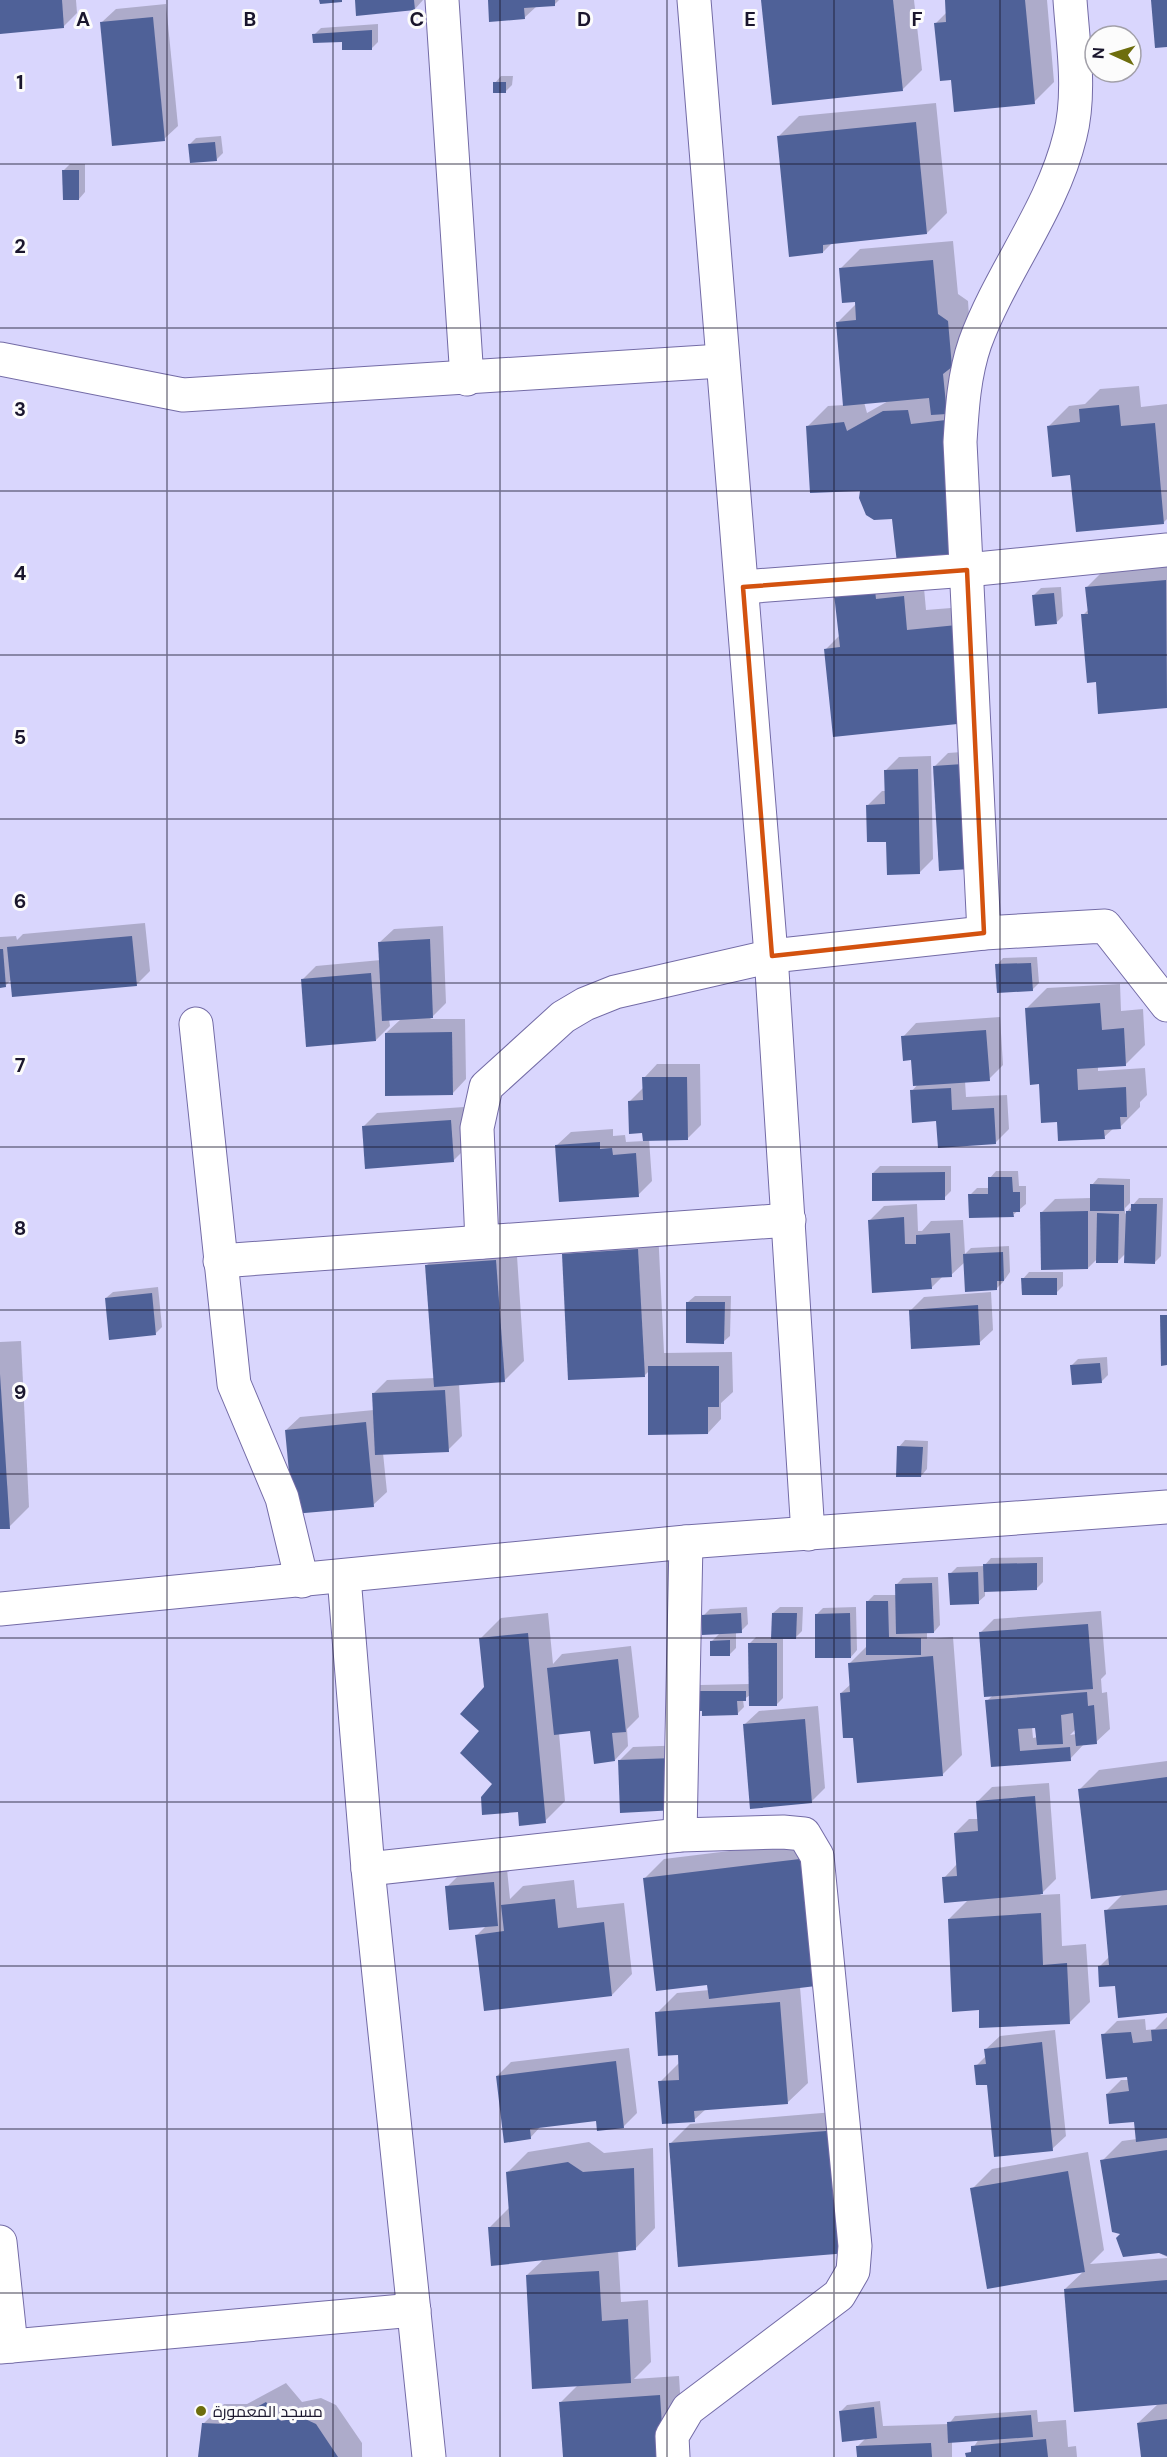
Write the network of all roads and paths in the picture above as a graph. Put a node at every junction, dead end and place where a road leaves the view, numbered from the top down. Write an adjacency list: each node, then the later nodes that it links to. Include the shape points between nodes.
1 (442, 0): 6 (street)
2 (694, 0): 5 (street)
3 (1070, 0): 8 (street, via 1075,82 1071,135 1056,178 975,344 963,394 960,442)
4 (0, 359): 6 (street, via 183,395)
5 (721, 361): 6 (street); 9 (street)
6 (467, 379)
7 (1167, 550): 8 (street)
8 (967, 570): 9 (street); 10 (street)
9 (743, 587): 11 (street)
10 (984, 933): 11 (street); 12 (street, via 1105,926)
11 (772, 956): 14 (street); 15 (street, via 615,992 585,1004 563,1017 486,1087 477,1128)
12 (1167, 1005)
13 (196, 1024): 16 (street)
14 (789, 1220): 15 (street); 18 (street)
15 (482, 1242): 16 (street)
16 (220, 1261): 21 (street, via 234,1384 282,1498)
17 (1167, 1507): 18 (street)
18 (808, 1534): 19 (street)
19 (686, 1542): 20 (street); 23 (street)
20 (344, 1577): 21 (street); 24 (street)
21 (302, 1581): 22 (street)
22 (0, 1609)
23 (680, 1835): 24 (street); 29 (street, via 804,1834 817,1856 855,2246 853,2271 839,2295 688,2409 672,2436)
24 (368, 1869): 26 (street)
25 (0, 2242): 27 (street)
26 (414, 2310): 27 (street); 28 (street)
27 (6, 2347)
28 (429, 2457)
29 (673, 2457)

